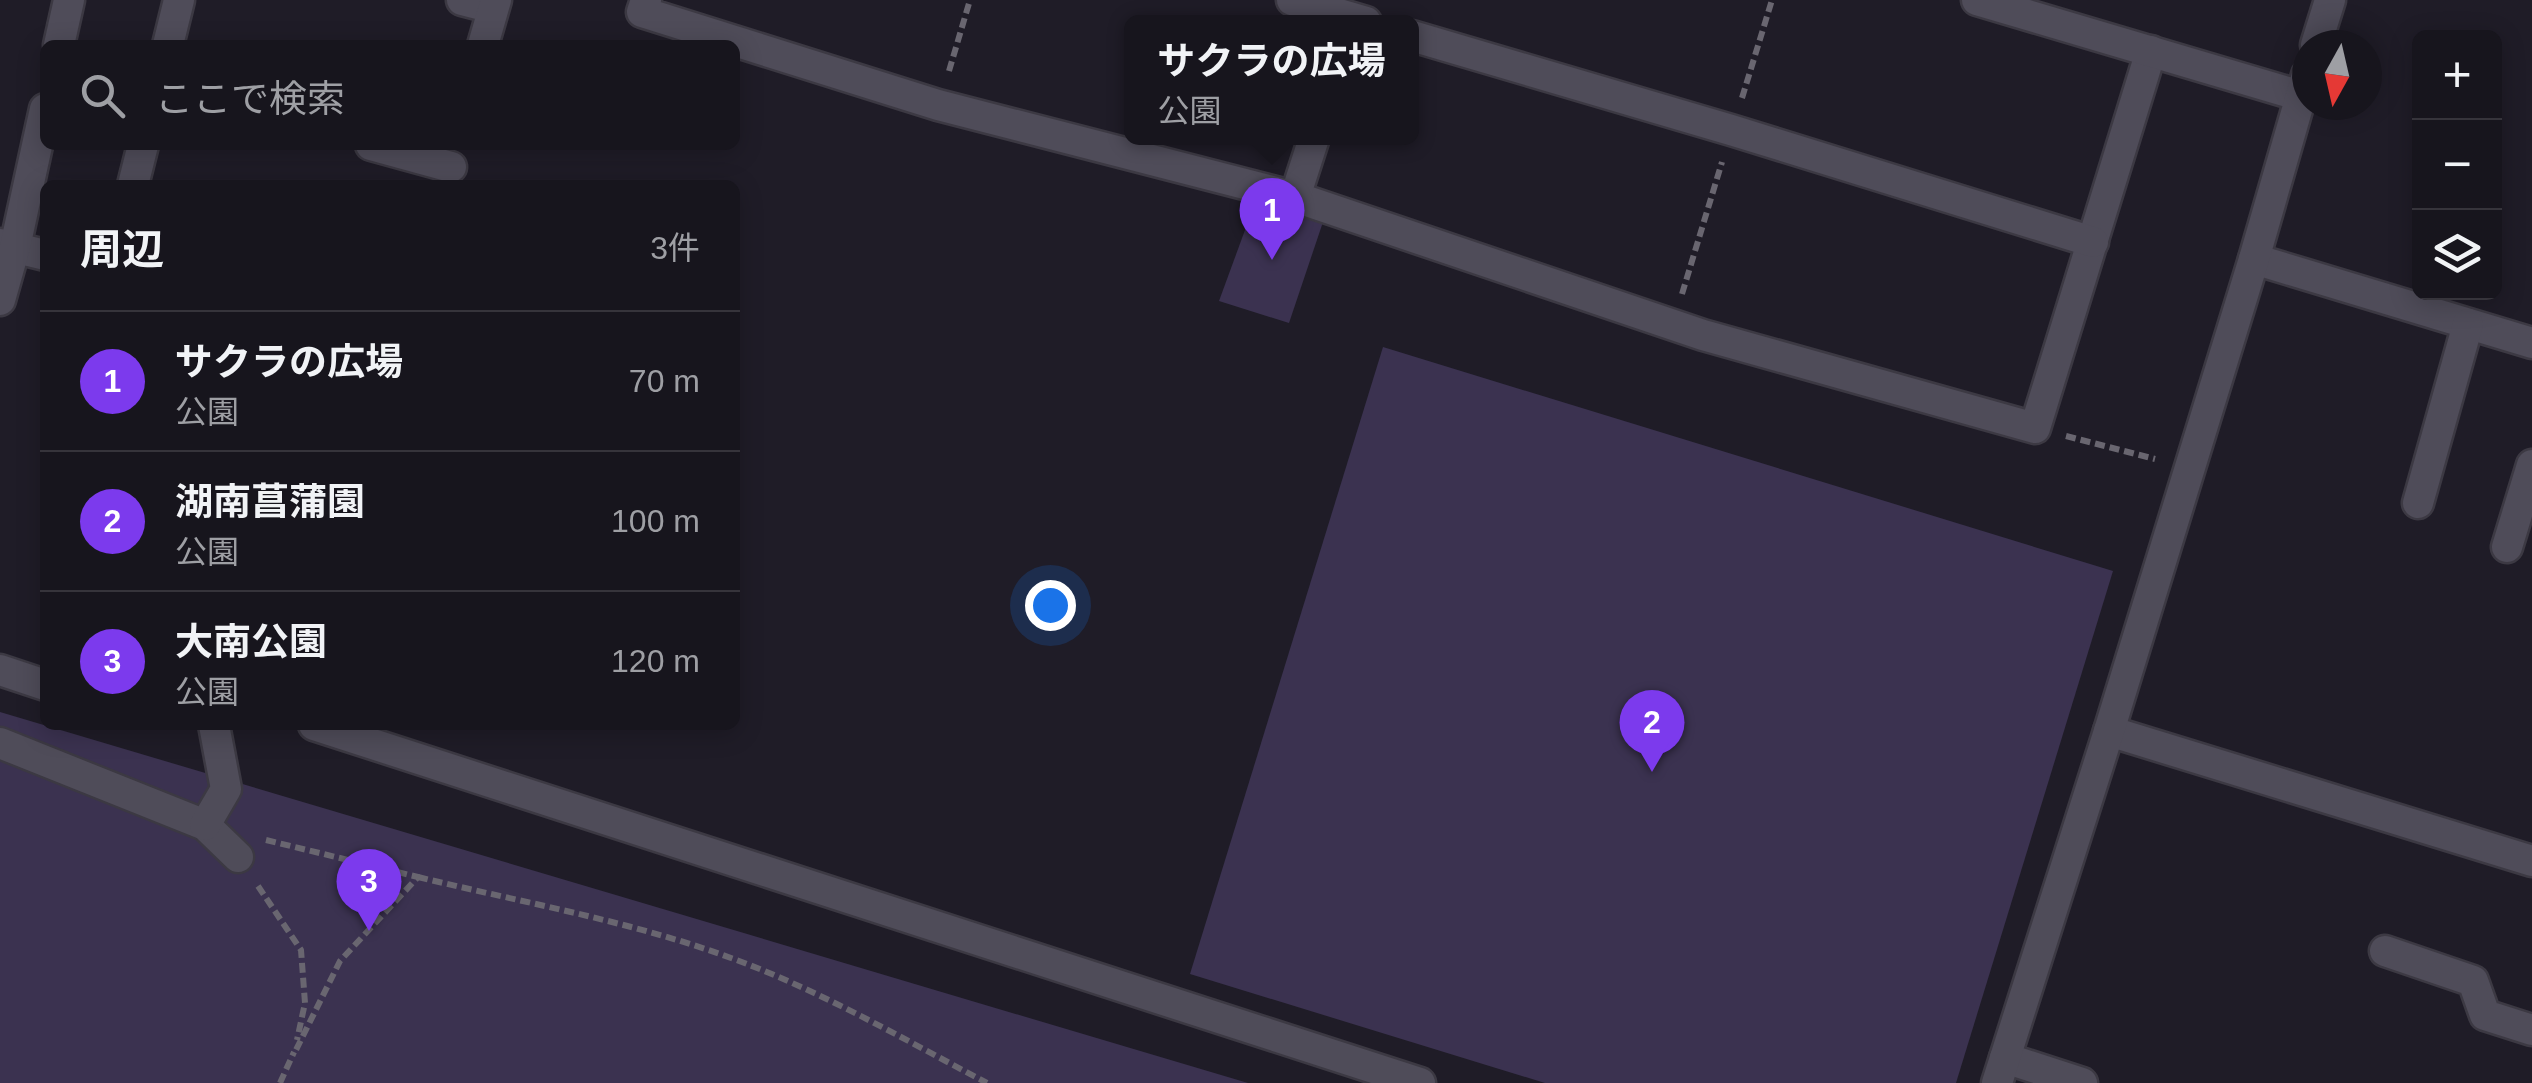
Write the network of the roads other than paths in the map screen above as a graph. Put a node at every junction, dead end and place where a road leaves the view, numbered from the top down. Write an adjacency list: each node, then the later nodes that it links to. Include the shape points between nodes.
1 (69, 0): 13 (street)
2 (179, 0): 14 (street)
3 (462, 0): 8 (street)
4 (646, 0): 16 (street, via 642,12)
5 (1292, 0): 10 (street)
6 (1977, 0): 9 (street)
7 (2330, 0): 11 (street)
8 (494, 4): 15 (street)
9 (2069, 13): 18 (street)
10 (1353, 15)
11 (2321, 30)
12 (1419, 38): 28 (street)
13 (60, 40)
14 (169, 40)
15 (485, 40)
16 (731, 40)
17 (740, 43): 27 (street, via 938,105)
18 (2151, 51): 19 (street); 28 (street)
19 (2292, 82)
20 (2294, 120): 31 (street)
21 (40, 127): 29 (street)
22 (1312, 145): 27 (street)
23 (142, 150): 26 (street)
24 (390, 150): 25 (street)
25 (451, 166)
26 (134, 180)
27 (1295, 197): 28 (street, via 1703,334 2035,428)
28 (2092, 242)
29 (7, 245): 30 (street); 32 (street)
30 (40, 254)
31 (2254, 258): 33 (street); 42 (street)
32 (0, 300)
33 (2468, 324): 34 (street); 36 (street)
34 (2532, 343)
35 (2532, 464): 37 (street)
36 (2418, 503)
37 (2507, 548)
38 (0, 670): 39 (street)
39 (40, 683)
40 (215, 730): 44 (street, via 226,789)
41 (329, 730): 50 (street)
42 (2109, 731): 46 (street); 49 (street)
43 (0, 742): 44 (street)
44 (205, 825): 45 (street)
45 (250, 848)
46 (2532, 861)
47 (2384, 951): 48 (street, via 2473,982 2484,1015)
48 (2532, 1030)
49 (2001, 1070): 51 (street)
50 (1420, 1083)
51 (2082, 1083)

